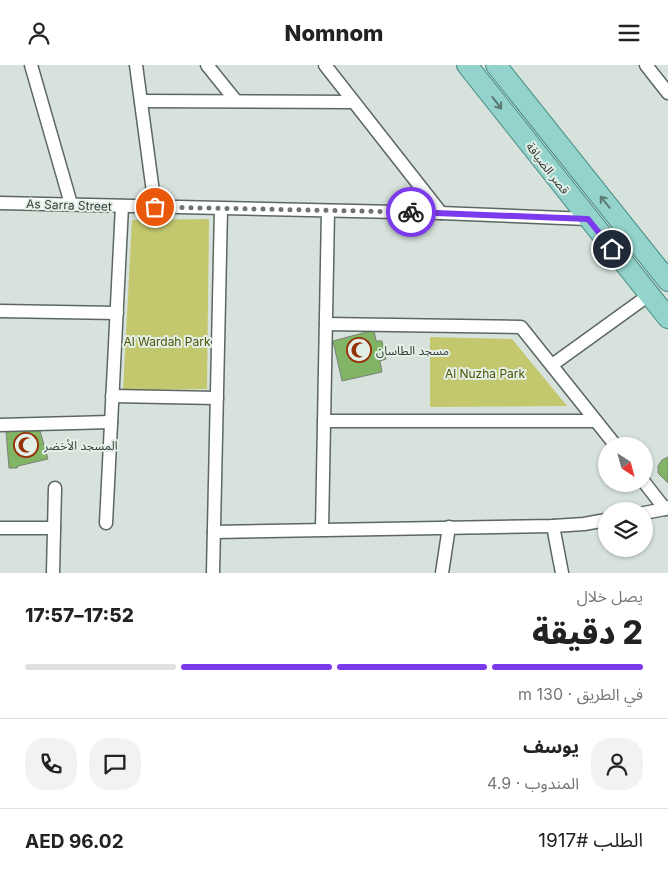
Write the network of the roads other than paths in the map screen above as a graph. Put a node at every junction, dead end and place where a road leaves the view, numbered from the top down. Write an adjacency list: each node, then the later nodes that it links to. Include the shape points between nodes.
1 (31, 65): 13 (street)
2 (136, 65): 9 (street)
3 (207, 65): 10 (street)
4 (325, 65): 11 (street)
5 (466, 65): 19 (main road, قصر الضيافة, one-way to 19)
6 (496, 65): 20 (main road, قصر الضيافة, one-way to 6)
7 (646, 65): 8 (street)
8 (668, 93)
9 (141, 101): 10 (street); 15 (street)
10 (236, 101): 11 (street)
11 (353, 102): 18 (street)
12 (0, 203): 13 (street, As Sarra Street)
13 (71, 204): 14 (street, As Sarra Street)
14 (122, 206): 15 (street, As Sarra Street); 23 (street)
15 (155, 207): 16 (street, As Sarra Street)
16 (221, 209): 17 (street, As Sarra Street); 28 (street)
17 (328, 211): 18 (street, As Sarra Street); 25 (street)
18 (440, 213): 19 (street, As Sarra Street)
19 (588, 219): 21 (main road, قصر الضيافة)
20 (668, 281)
21 (649, 295): 24 (main road, قصر الضيافة); 26 (street)
22 (0, 311): 23 (street)
23 (117, 313): 27 (street)
24 (668, 318)
25 (326, 324): 26 (street, via 521,327); 29 (street)
26 (552, 365): 30 (street)
27 (112, 397): 28 (street); 31 (street)
28 (217, 399): 45 (street)
29 (324, 421): 30 (street); 44 (street)
30 (596, 421): 33 (street)
31 (111, 422): 32 (street); 39 (street)
32 (0, 425)
33 (609, 437)
34 (55, 488): 43 (street)
35 (653, 492): 36 (street)
36 (667, 508): 37 (street)
37 (653, 511)
38 (598, 521): 40 (street)
39 (106, 523)
40 (553, 526): 41 (street); 49 (street)
41 (449, 527): 44 (street); 48 (street)
42 (0, 528): 43 (street)
43 (54, 528): 46 (street)
44 (322, 529): 45 (street)
45 (214, 531): 47 (street)
46 (53, 573)
47 (213, 573)
48 (442, 573)
49 (562, 573)

